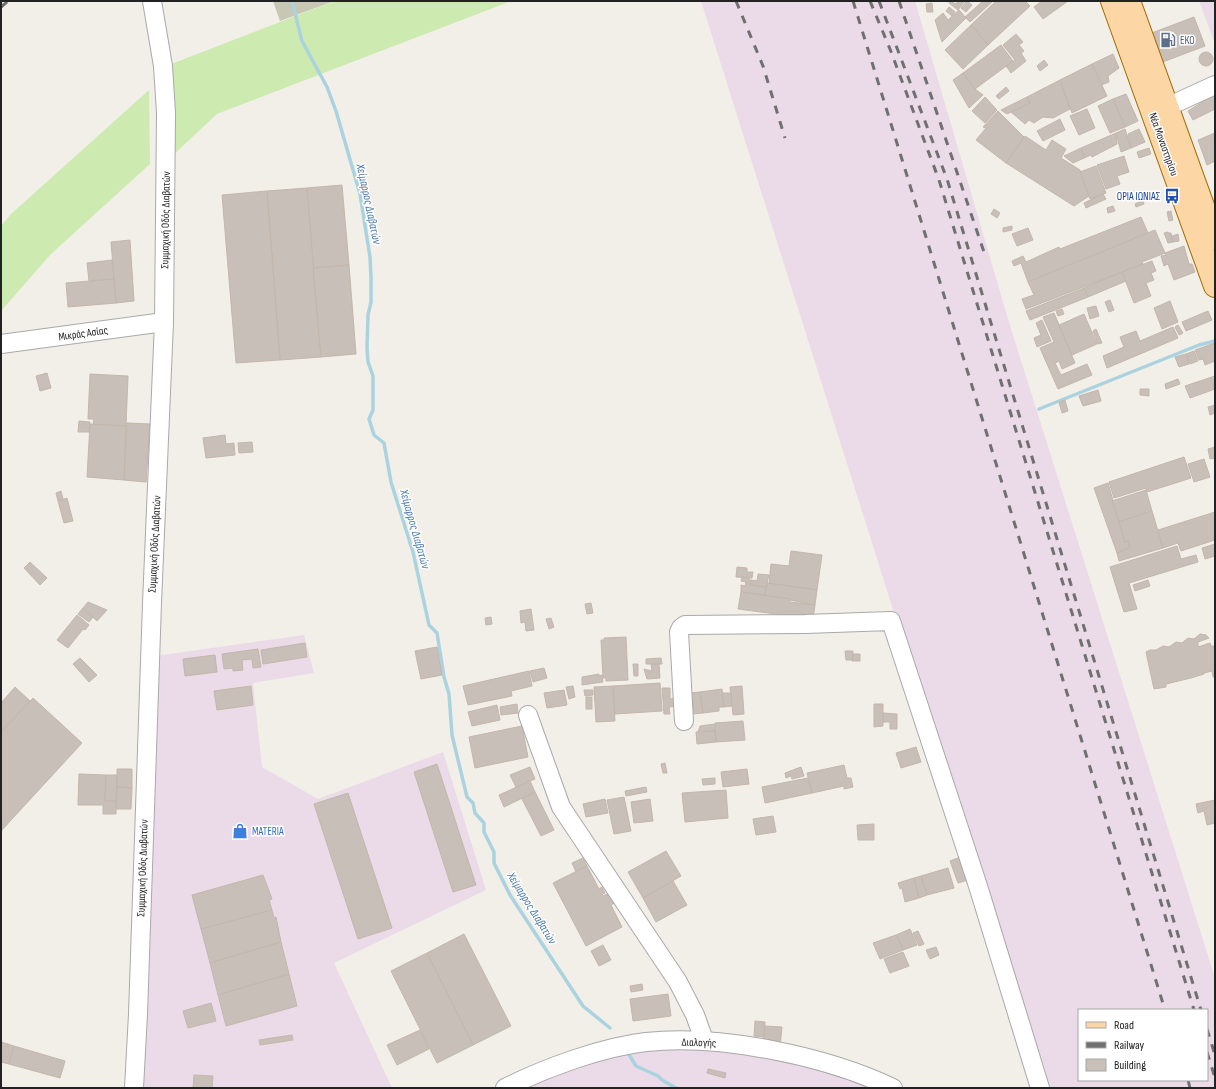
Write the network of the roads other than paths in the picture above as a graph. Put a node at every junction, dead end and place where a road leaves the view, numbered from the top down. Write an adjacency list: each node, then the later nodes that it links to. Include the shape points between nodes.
1 (152, 1): 8 (street, Συμμαχική Οδός Διαβατών, via 163,66 166,164)
2 (1112, 1): 7 (main road, Νέα Μοναστηρίου)
3 (1129, 1): 5 (main road, Νέα Μοναστηρίου)
4 (1215, 85): 5 (street)
5 (1167, 107): 6 (main road, Νέα Μοναστηρίου)
6 (1215, 239)
7 (1215, 286)
8 (164, 322): 9 (street, Μικράς Ασίας); 13 (street, Συμμαχική Οδός Διαβατών)
9 (1, 344)
10 (528, 715): 12 (street, via 561,807 678,982 695,1015)
11 (684, 721): 16 (street, via 679,632 685,625 892,621)
12 (704, 1040): 14 (street, Διαλογής, via 631,1045 583,1057); 15 (street, Διαλογής, via 795,1056 859,1073)
13 (134, 1088)
14 (505, 1088)
15 (893, 1088)
16 (1040, 1088)

